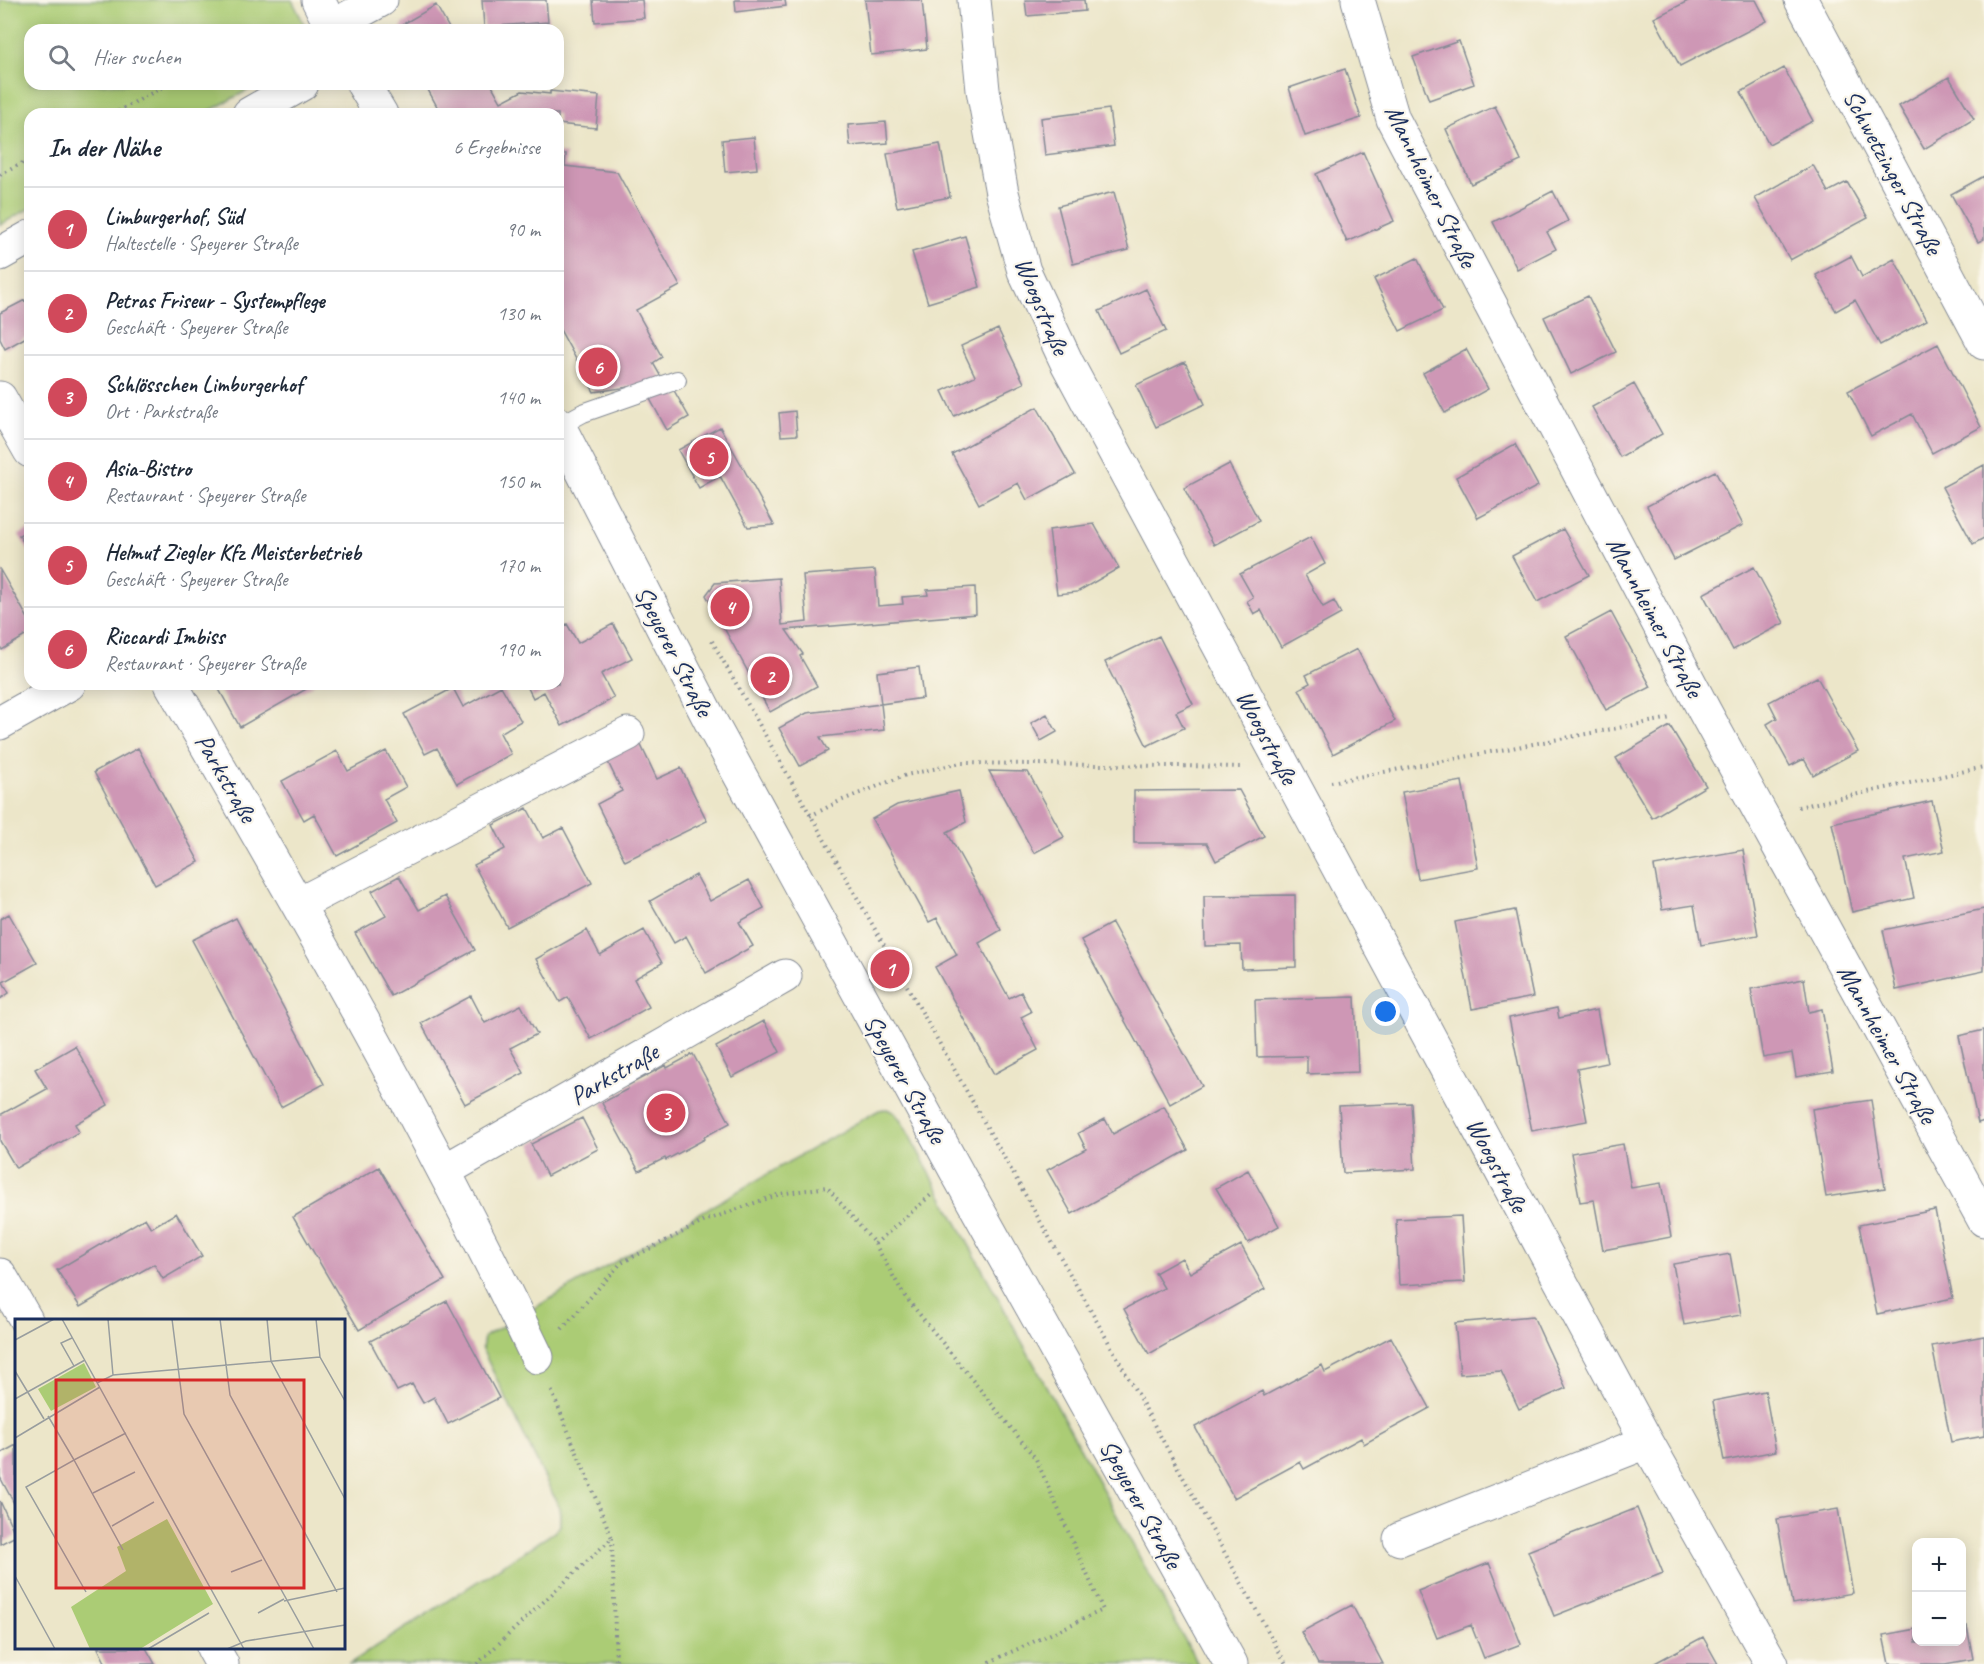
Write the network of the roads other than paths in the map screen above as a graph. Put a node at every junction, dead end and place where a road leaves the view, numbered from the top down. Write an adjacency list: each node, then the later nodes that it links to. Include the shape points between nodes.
1 (381, 0): 5 (street)
2 (974, 0): 27 (street, Woogstraße, via 983,90 1002,194 1024,271 1066,363)
3 (1358, 0): 23 (street, Mannheimer Straße, via 1393,119 1705,712)
4 (1801, 0): 10 (street, Schwetzinger Straße)
5 (327, 19)
6 (291, 90): 7 (street)
7 (260, 108)
8 (24, 240): 9 (street)
9 (0, 254)
10 (1984, 343)
11 (677, 380): 13 (lane)
12 (0, 398): 15 (street)
13 (564, 423)
14 (564, 438): 31 (street, Speyerer Straße, via 713,726)
15 (24, 440)
16 (58, 690): 18 (street)
17 (174, 690): 20 (street, Parkstraße)
18 (0, 723)
19 (628, 734): 20 (street)
20 (298, 904): 22 (street, Parkstraße)
21 (785, 976): 22 (street, Parkstraße)
22 (444, 1171): 26 (street, Parkstraße)
23 (1984, 1220)
24 (0, 1275): 25 (street)
25 (25, 1319)
26 (537, 1357)
27 (1647, 1442): 28 (street); 32 (street, Woogstraße)
28 (1400, 1539)
29 (214, 1649): 30 (street)
30 (222, 1664)
31 (1231, 1664)
32 (1772, 1664)

